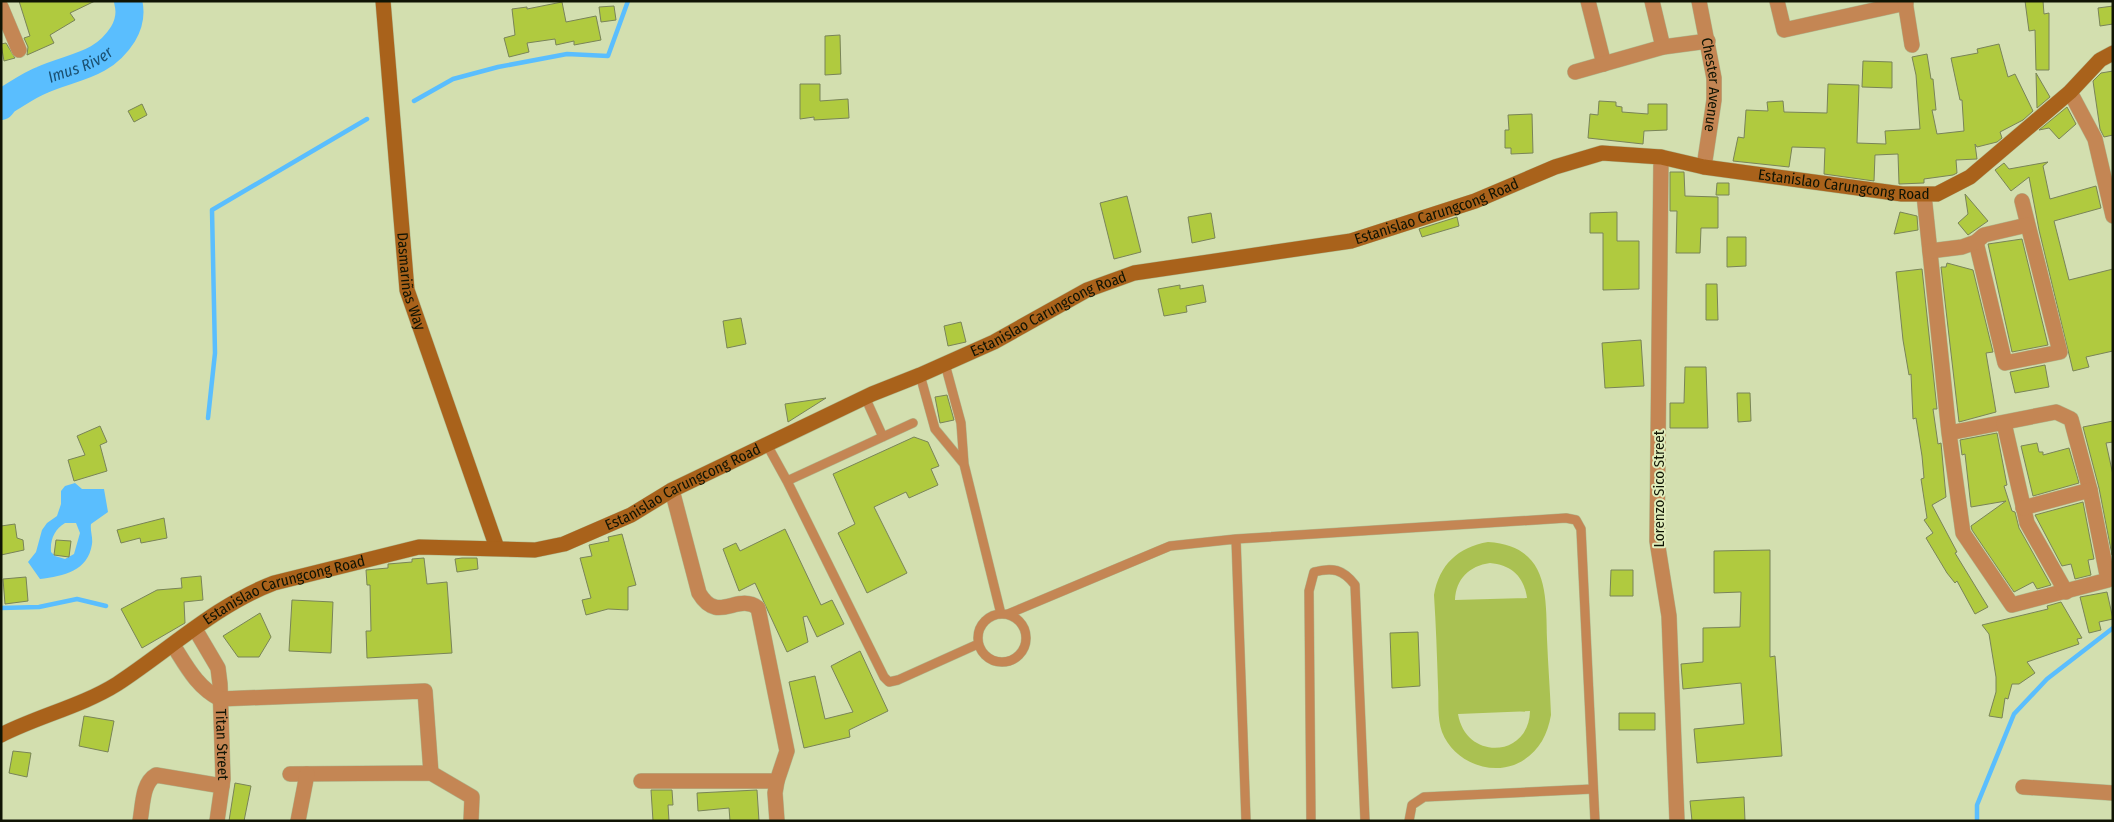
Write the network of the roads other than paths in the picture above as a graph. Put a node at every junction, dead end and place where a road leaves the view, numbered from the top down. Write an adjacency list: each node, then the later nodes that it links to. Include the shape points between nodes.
1 (383, 1): 38 (street, Dasmariñas Way, via 407,290)
2 (1588, 1): 13 (street)
3 (1652, 1): 10 (street)
4 (1699, 1): 8 (street, Chester Avenue)
5 (1777, 1): 6 (street, via 1784,30)
6 (1906, 2): 9 (street)
7 (1, 7): 11 (street)
8 (1708, 41): 10 (street); 17 (street, Chester Avenue, via 1714,100)
9 (1912, 45)
10 (1663, 47): 13 (street)
11 (19, 50)
12 (2113, 54): 15 (street, Estanislao Carungcong Road, via 2100,60)
13 (1604, 64): 14 (street)
14 (1575, 72)
15 (2070, 92): 18 (street, Estanislao Carungcong Road, via 1970,177 1947,190); 20 (street, via 2095,139)
16 (1660, 157): 17 (street, Estanislao Carungcong Road); 24 (street, Estanislao Carungcong Road, via 1602,153 1555,167 1475,201 1351,241 1134,273 1070,299 994,342); 65 (street, Lorenzo Sico Street, via 1657,541 1668,616)
17 (1704, 167): 18 (street, Estanislao Carungcong Road)
18 (1924, 195): 23 (street)
19 (2022, 201): 21 (street)
20 (2113, 216)
21 (2027, 225): 22 (street, via 1984,235); 22 (street, via 2060,352 2006,363)
22 (1976, 242): 23 (street)
23 (1930, 251): 29 (street)
24 (945, 364): 25 (street, Estanislao Carungcong Road); 32 (lane, via 960,423)
25 (920, 376): 26 (street, Estanislao Carungcong Road); 32 (lane, via 935,429)
26 (866, 397): 30 (lane); 31 (street, Estanislao Carungcong Road)
27 (2004, 423): 29 (street); 35 (street, via 2056,412 2071,418); 36 (street)
28 (913, 424): 30 (lane)
29 (1949, 433): 39 (street, via 1963,533 2010,603 2016,605)
30 (883, 437): 33 (lane)
31 (766, 443): 33 (lane); 34 (street, Estanislao Carungcong Road)
32 (964, 464): 40 (lane)
33 (787, 481): 42 (lane, via 889,682)
34 (672, 490): 38 (street, Estanislao Carungcong Road, via 631,515 564,544 535,550); 50 (street, via 704,602 717,609 747,603 758,608 787,751)
35 (2090, 490): 36 (street); 39 (street, via 2108,580)
36 (2023, 508): 39 (street, via 2027,523)
37 (1236, 539): 40 (lane, via 1170,546); 53 (lane, via 1566,518 1576,520 1581,529); 60 (lane)
38 (497, 548): 41 (street, Estanislao Carungcong Road, via 419,547 274,583 232,602)
39 (2066, 592)
40 (1004, 614): 42 (lane, via 987,619 978,632); 42 (lane, via 1020,622 1026,635 1026,643 1018,656 996,662 983,654)
41 (195, 629): 43 (street, Estanislao Carungcong Road); 44 (street, Titan Street, via 218,668)
42 (978, 644)
43 (173, 645): 44 (street, via 195,680 206,692); 45 (street, Estanislao Carungcong Road, via 115,685)
44 (220, 698): 46 (street, via 425,690); 51 (street, Titan Street)
45 (1, 735)
46 (431, 773): 48 (street); 58 (street, via 472,797)
47 (290, 774): 48 (street)
48 (307, 774): 57 (street)
49 (641, 781): 50 (street)
50 (777, 781): 59 (street)
51 (222, 786): 55 (street, via 156,775 146,786); 56 (street, Titan Street)
52 (2023, 787): 54 (street)
53 (1593, 789): 63 (lane, via 1424,797 1412,805); 64 (lane)
54 (2113, 793)
55 (140, 821)
56 (217, 821)
57 (298, 821)
58 (471, 821)
59 (777, 821)
60 (1246, 821)
61 (1311, 821): 62 (lane, via 1309,590 1314,572 1328,568 1346,573 1355,584)
62 (1366, 821)
63 (1409, 821)
64 (1594, 821)
65 (1677, 821)

